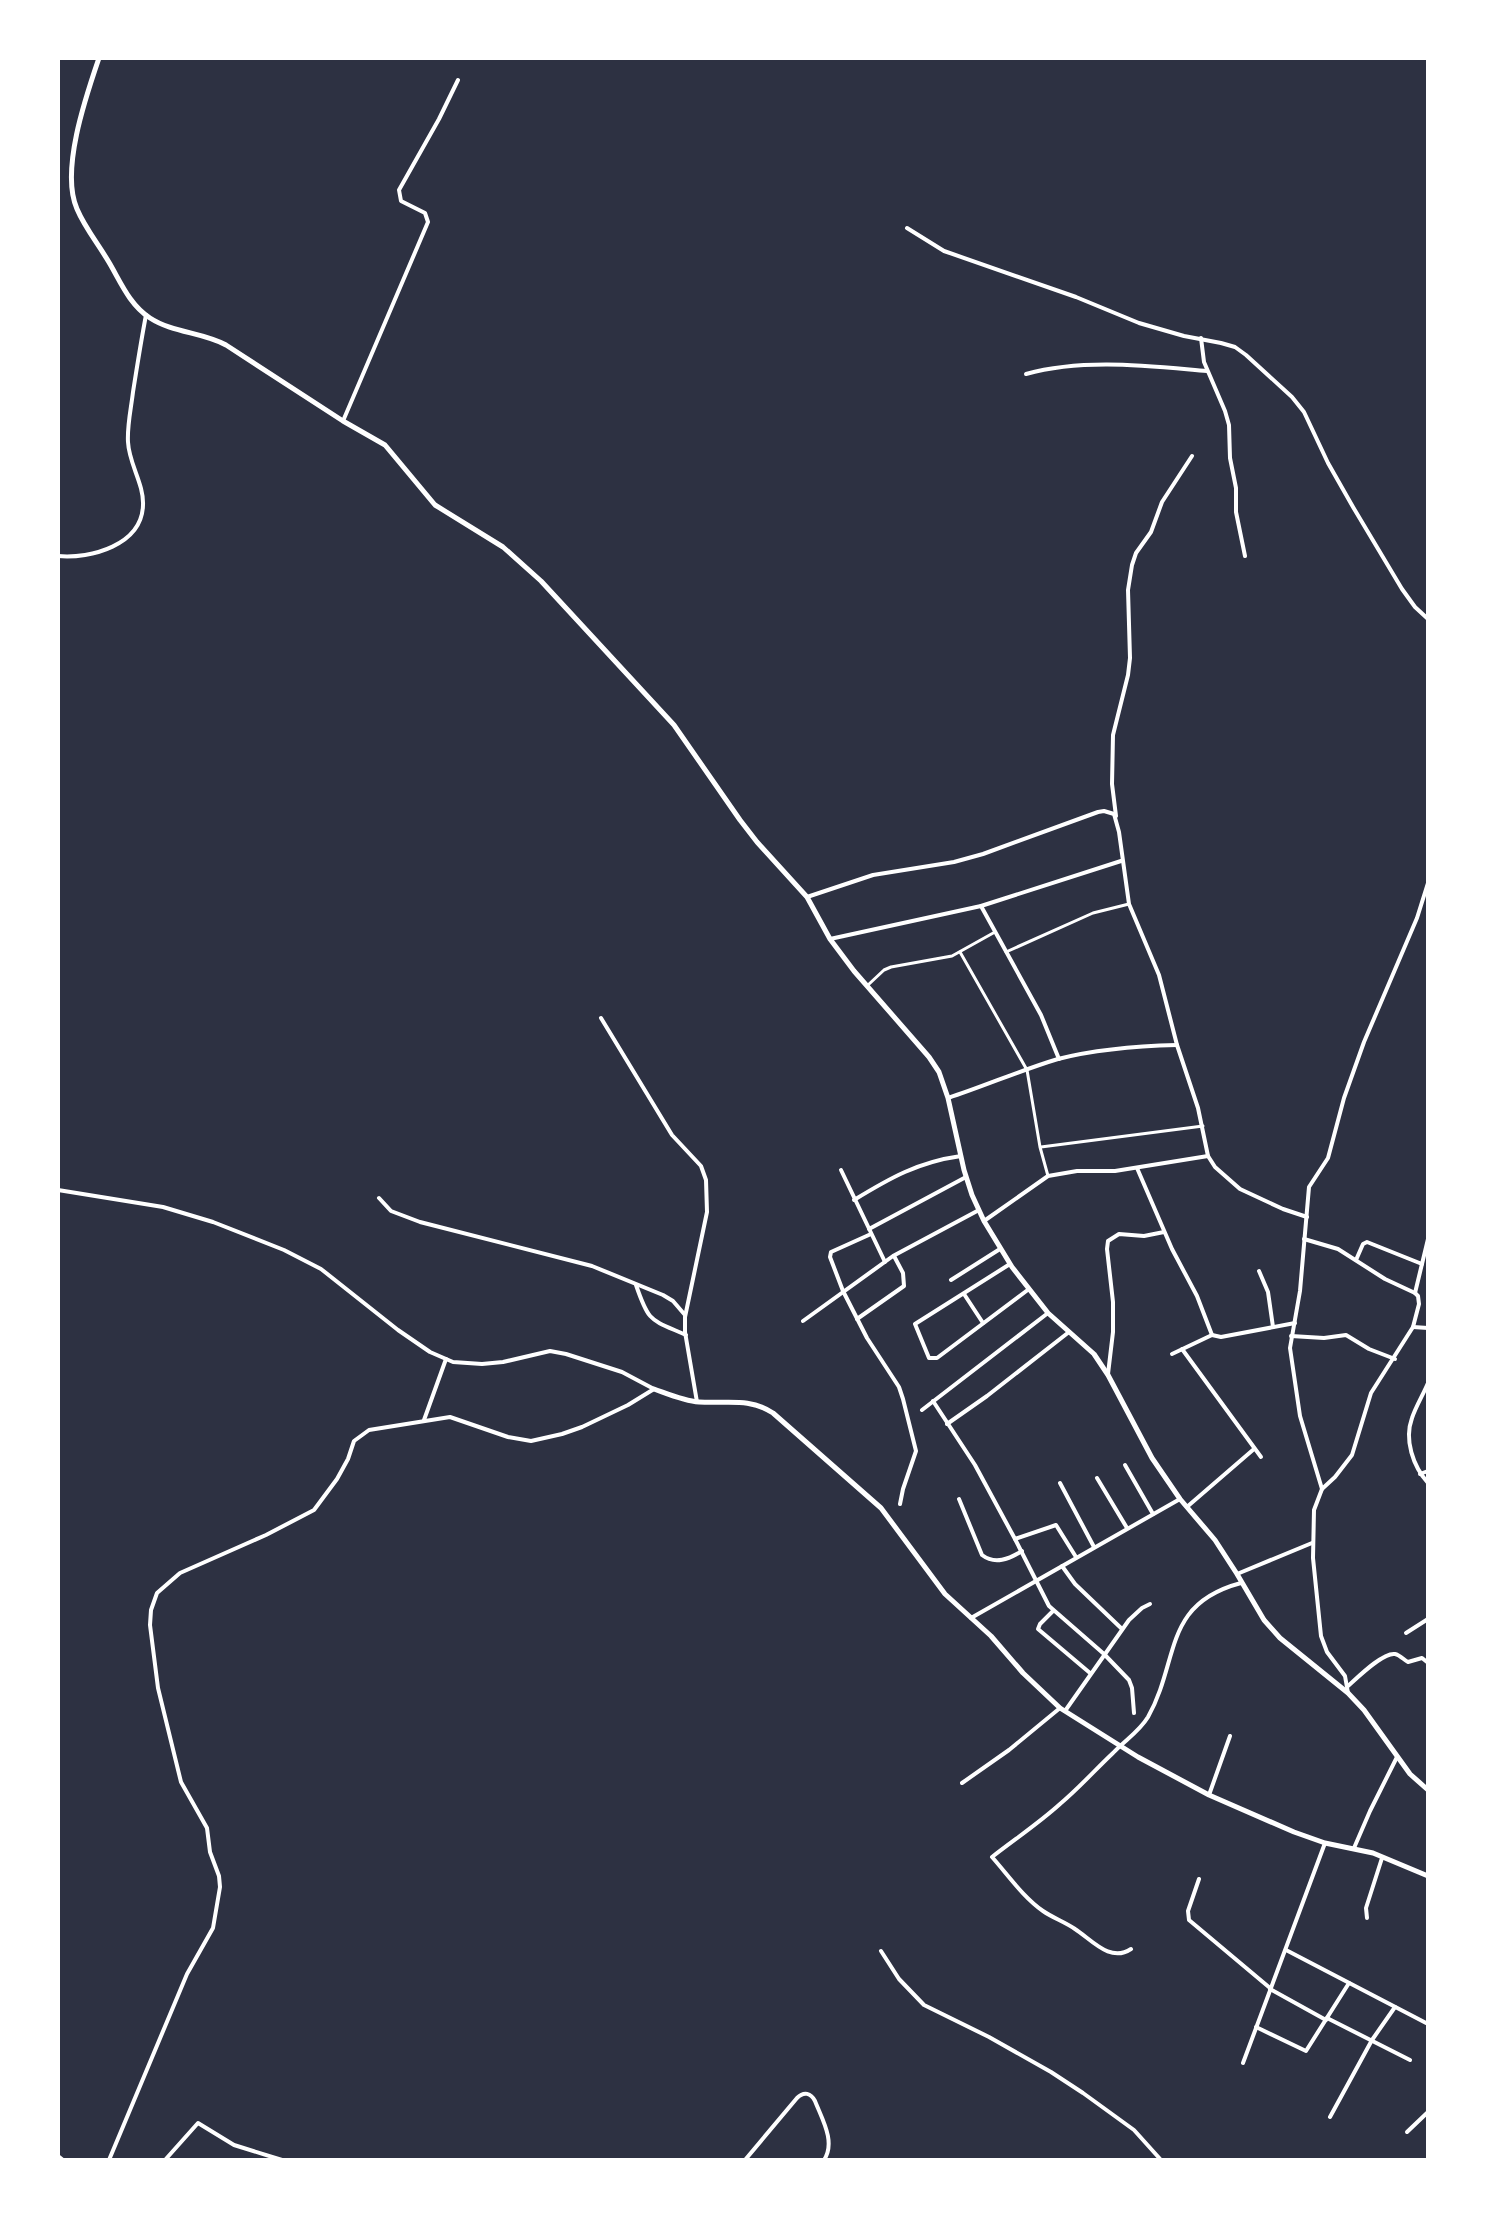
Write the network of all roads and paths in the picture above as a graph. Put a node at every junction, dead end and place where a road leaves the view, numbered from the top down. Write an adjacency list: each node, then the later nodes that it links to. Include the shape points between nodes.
1 (99, 58): 4 (street, via 74,148 71,188 77,209 122,287)
2 (458, 80): 8 (street, via 399,190 401,201 425,213 428,222)
3 (907, 228): 5 (street, via 952,254 1139,323)
4 (146, 315): 8 (street, via 168,327 226,345); 10 (street, via 128,443 143,506 138,523 126,540 104,550)
5 (1201, 338): 6 (street); 12 (street, via 1235,347 1298,403 1328,463 1402,589)
6 (1207, 371): 7 (street, via 1107,365); 11 (street, via 1229,425 1236,512)
7 (1026, 374)
8 (343, 422): 16 (street, via 385,445 435,505 503,547 541,581 674,725 751,834)
9 (1192, 456): 13 (street, via 1162,502 1132,566 1128,590 1130,658 1113,735)
10 (58, 556)
11 (1245, 556)
12 (1428, 619)
13 (1116, 819): 14 (street); 16 (street, via 1109,812 1098,812 983,854 859,878)
14 (1121, 861): 17 (street); 18 (street)
15 (1428, 883): 41 (street, via 1364,1042 1328,1158 1309,1187)
16 (807, 897): 20 (street)
17 (1129, 904): 22 (street, via 1093,913); 25 (street, via 1159,975)
18 (981, 906): 19 (street); 20 (street)
19 (995, 932): 21 (street); 22 (street)
20 (830, 939): 23 (street)
21 (960, 952): 23 (street, via 940,960 891,967); 27 (street)
22 (1006, 952): 26 (street, via 1041,1015)
23 (867, 986): 28 (street, via 929,1057)
24 (601, 1018): 61 (street, via 672,1135 701,1166 706,1180 707,1212)
25 (1177, 1045): 26 (street, via 1118,1048); 29 (street)
26 (1059, 1059): 27 (street)
27 (1027, 1070): 28 (street); 30 (street)
28 (948, 1098): 31 (street)
29 (1203, 1126): 30 (street); 32 (street)
30 (1040, 1147): 35 (street)
31 (962, 1156): 36 (street); 39 (street, via 919,1165)
32 (1208, 1156): 33 (street); 41 (street, via 1240,1189)
33 (1137, 1168): 35 (street); 44 (street)
34 (841, 1170): 39 (street)
35 (1048, 1176): 42 (street)
36 (966, 1177): 40 (street); 43 (street)
37 (58, 1190): 75 (street, via 163,1207 284,1250 321,1269 398,1330)
38 (379, 1198): 55 (street, via 391,1211 420,1222 592,1266)
39 (854, 1200): 43 (street)
40 (979, 1210): 42 (street); 48 (street)
41 (1306, 1217): 45 (street)
42 (984, 1221): 47 (street)
43 (870, 1232): 50 (street); 57 (street, via 831,1253)
44 (1164, 1232): 71 (street); 77 (street, via 1144,1236 1119,1234 1108,1241 1113,1332)
45 (1304, 1239): 49 (street, via 1338,1249); 65 (street)
46 (1428, 1239): 52 (street)
47 (1000, 1250): 51 (street); 54 (street)
48 (894, 1256): 50 (street); 62 (street, via 903,1273 904,1286)
49 (1356, 1260): 52 (street, via 1367,1242); 58 (street)
50 (885, 1262): 57 (street)
51 (1010, 1264): 56 (street); 59 (street)
52 (1422, 1264): 58 (street)
53 (1259, 1271): 66 (street, via 1268,1292)
54 (951, 1280)
55 (636, 1284): 61 (street, via 673,1301); 70 (street, via 651,1318)
56 (1029, 1288): 60 (street); 64 (street)
57 (843, 1291): 62 (street); 63 (street)
58 (1415, 1293): 67 (street, via 1419,1304)
59 (964, 1294): 64 (street); 64 (street, via 915,1324 929,1358 937,1358)
60 (1048, 1313): 69 (street); 80 (street)
61 (685, 1316): 70 (street)
62 (857, 1319): 96 (street, via 898,1388 915,1440 916,1451)
63 (803, 1321)
64 (983, 1323)
65 (1295, 1323): 66 (street); 72 (street)
66 (1273, 1327): 71 (street, via 1221,1337)
67 (1413, 1327): 68 (street); 76 (street)
68 (1428, 1328)
69 (1069, 1331): 77 (street, via 1094,1354); 84 (street)
70 (686, 1335): 81 (street)
71 (1212, 1335): 73 (street)
72 (1291, 1336): 76 (street, via 1346,1335); 93 (street, via 1290,1355 1300,1416)
73 (1182, 1349): 74 (street); 85 (street)
74 (1172, 1354)
75 (447, 1359): 79 (street, via 482,1364 556,1351 622,1372); 83 (street)
76 (1395, 1359): 93 (street, via 1371,1393 1349,1461)
77 (1108, 1375): 95 (street, via 1134,1428)
78 (1428, 1383): 89 (street, via 1409,1429 1409,1444)
79 (654, 1389): 81 (street); 83 (street, via 582,1427 531,1441 457,1418)
80 (933, 1401): 82 (street); 84 (street)
81 (697, 1402): 111 (street, via 744,1401 773,1413 881,1508 945,1594)
82 (922, 1410)
83 (423, 1420): 151 (street, via 362,1434 354,1441 337,1479 314,1510 180,1573 153,1601 150,1625 158,1688 181,1782 206,1825 220,1887 213,1928 188,1974)
84 (947, 1424): 100 (street, via 975,1465)
85 (1254, 1449): 86 (street); 97 (street)
86 (1261, 1457)
87 (1125, 1465): 98 (street)
88 (1428, 1471): 89 (street)
89 (1420, 1474): 92 (street)
90 (1097, 1478): 99 (street)
91 (1060, 1483): 102 (street)
92 (1428, 1483)
93 (1322, 1489): 101 (street, via 1314,1510)
94 (959, 1498): 103 (street, via 982,1555 1000,1560)
95 (1180, 1499): 97 (street); 98 (street)
96 (900, 1504)
97 (1188, 1506): 106 (street)
98 (1153, 1514): 99 (street)
99 (1127, 1528): 102 (street)
100 (1015, 1539): 103 (street); 104 (street, via 1056,1525)
101 (1312, 1543): 106 (street); 118 (street, via 1321,1635)
102 (1094, 1547): 104 (street)
103 (1022, 1551): 107 (street)
104 (1076, 1557): 105 (street)
105 (1062, 1566): 107 (street); 113 (street)
106 (1237, 1574): 108 (street)
107 (1037, 1580): 110 (street); 111 (street)
108 (1241, 1583): 119 (street, via 1276,1634); 123 (street, via 1215,1591 1181,1624 1149,1713 1136,1733)
109 (1150, 1604): 113 (street)
110 (1053, 1611): 115 (street); 117 (street, via 1038,1629)
111 (971, 1618): 120 (street)
112 (1428, 1619): 114 (street)
113 (1122, 1629): 115 (street)
114 (1406, 1633)
115 (1104, 1654): 117 (street); 121 (street, via 1129,1680)
116 (1427, 1662): 118 (street, via 1422,1658 1408,1662 1391,1654)
117 (1090, 1673): 120 (street)
118 (1348, 1686): 119 (street)
119 (1348, 1693): 124 (street)
120 (1062, 1709): 123 (street); 125 (street)
121 (1134, 1713)
122 (1230, 1736): 127 (street)
123 (1120, 1746): 127 (street); 134 (street, via 1061,1803 992,1857 1040,1909 1108,1952 1121,1953)
124 (1398, 1756): 126 (street); 129 (street)
125 (962, 1783)
126 (1428, 1790)
127 (1209, 1795): 128 (street)
128 (1325, 1843): 129 (street); 135 (street)
129 (1354, 1848): 130 (street)
130 (1382, 1858): 131 (street); 133 (street, via 1366,1908)
131 (1428, 1876)
132 (1199, 1879): 138 (street, via 1188,1911 1189,1920)
133 (1367, 1918)
134 (1131, 1948)
135 (1286, 1950): 137 (street); 138 (street)
136 (881, 1951): 156 (street, via 899,1979 924,2005 1051,2072 1134,2130)
137 (1349, 1983): 139 (street); 140 (street)
138 (1270, 1989): 140 (street); 142 (street)
139 (1395, 2007): 141 (street); 143 (street)
140 (1327, 2019): 142 (street, via 1306,2051); 143 (street)
141 (1428, 2024)
142 (1256, 2027): 145 (street)
143 (1372, 2040): 144 (street); 147 (street)
144 (1410, 2060)
145 (1243, 2063)
146 (1428, 2112): 148 (street)
147 (1330, 2117)
148 (1407, 2132)
149 (58, 2156): 150 (street)
150 (63, 2160)
151 (109, 2160)
152 (165, 2160): 153 (street, via 198,2123 234,2145)
153 (282, 2160)
154 (744, 2160): 155 (street, via 801,2094 812,2096 830,2142)
155 (824, 2160)
156 (1161, 2160)

